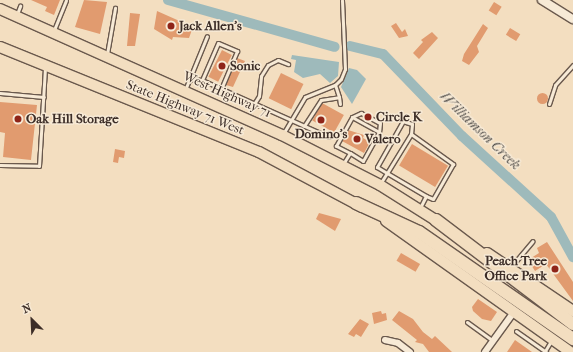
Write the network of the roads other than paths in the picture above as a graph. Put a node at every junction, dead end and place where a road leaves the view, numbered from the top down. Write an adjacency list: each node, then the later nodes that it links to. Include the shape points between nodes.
1 (66, 0): 9 (lane)
2 (342, 0): 18 (lane, via 345,69)
3 (542, 0): 8 (street)
4 (20, 6): 7 (lane)
5 (115, 8): 12 (lane)
6 (0, 9): 7 (main road, West Highway 71)
7 (16, 16): 9 (main road, West Highway 71)
8 (573, 19)
9 (53, 32): 12 (main road, West Highway 71)
10 (207, 36): 16 (lane)
11 (0, 47): 15 (main road, State Highway 71 West)
12 (107, 56): 19 (main road, West Highway 71)
13 (288, 64): 24 (lane, via 278,60 268,65 261,76 259,96)
14 (573, 65): 26 (lane, via 555,85)
15 (45, 67): 22 (lane); 40 (main road, State Highway 71 West, via 259,152)
16 (190, 79): 17 (lane); 19 (lane)
17 (202, 80): 20 (lane); 20 (lane, via 218,43 237,51)
18 (335, 85): 23 (lane); 28 (lane, via 305,97)
19 (185, 90): 32 (main road, West Highway 71)
20 (221, 90): 24 (lane)
21 (0, 93): 22 (lane)
22 (44, 97): 35 (lane, via 38,166)
23 (339, 97): 25 (lane); 29 (lane, via 321,100)
24 (254, 104): 28 (lane)
25 (340, 104)
26 (549, 104)
27 (352, 117): 30 (lane); 30 (lane, via 361,113 380,123); 34 (lane, via 336,146)
28 (290, 119): 29 (lane); 32 (lane)
29 (304, 126): 33 (lane)
30 (379, 132): 34 (lane, via 363,161)
31 (411, 134): 37 (lane); 37 (lane, via 412,124 403,121 377,167); 39 (lane, via 453,164 433,199)
32 (282, 135): 36 (main road, West Highway 71)
33 (329, 137)
34 (350, 154): 36 (lane)
35 (0, 165)
36 (342, 166): 38 (main road, West Highway 71)
37 (387, 173): 38 (lane); 39 (lane)
38 (380, 185): 41 (main road, West Highway 71)
39 (426, 196): 41 (lane)
40 (356, 203): 46 (main road, State Highway 71 West, via 441,258); 51 (highway, via 418,232)
41 (420, 208): 42 (main road, West Highway 71)
42 (436, 220): 44 (main road, West Highway 71); 48 (highway)
43 (532, 240): 44 (lane)
44 (510, 268): 45 (main road, West Highway 71)
45 (573, 311)
46 (514, 312): 50 (main road, State Highway 71 West); 53 (street)
47 (467, 322): 53 (lane)
48 (573, 324)
49 (516, 331): 54 (lane)
50 (552, 339): 54 (lane); 57 (main road, State Highway 71 West)
51 (573, 339)
52 (385, 340): 55 (street, via 398,343)
53 (493, 342): 56 (street)
54 (545, 351)
55 (410, 352)
56 (485, 352)
57 (570, 352)

